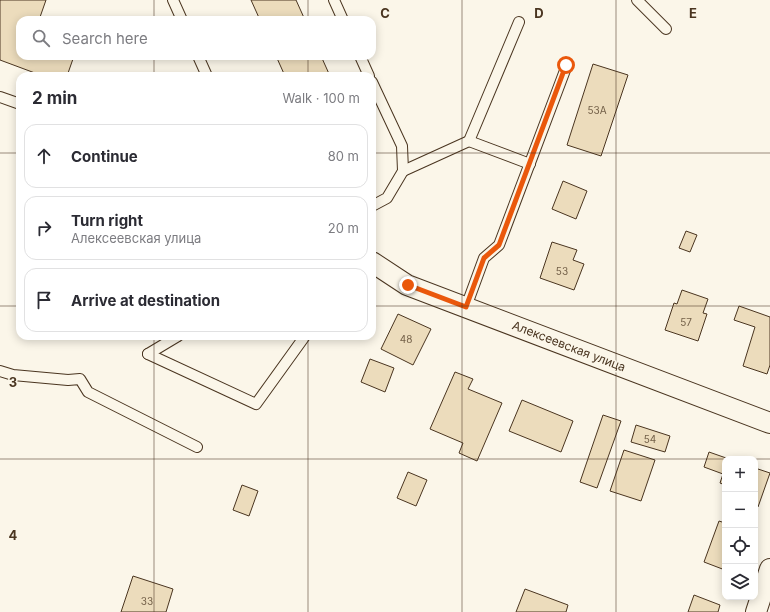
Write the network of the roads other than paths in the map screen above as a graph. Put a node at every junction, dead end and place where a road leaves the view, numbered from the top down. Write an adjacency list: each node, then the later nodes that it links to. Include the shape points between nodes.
1 (173, 0): 4 (lane)
2 (334, 0): 5 (lane)
3 (637, 0): 7 (lane)
4 (180, 16)
5 (341, 16)
6 (519, 22): 16 (lane)
7 (666, 29)
8 (200, 60): 11 (lane)
9 (362, 60): 12 (lane)
10 (566, 65): 17 (lane)
11 (205, 72)
12 (367, 72)
13 (376, 91): 18 (lane, via 402,146)
14 (0, 97): 15 (lane)
15 (16, 103)
16 (469, 141): 17 (lane); 18 (lane)
17 (530, 164): 21 (lane, via 499,245 484,258)
18 (403, 171): 19 (lane, via 387,198)
19 (376, 204)
20 (376, 265): 21 (street, Алексеевская улица, via 408,285)
21 (466, 307): 25 (street, Алексеевская улица)
22 (171, 340): 23 (lane, via 148,354 256,404)
23 (303, 340)
24 (0, 371): 26 (lane, via 13,375 68,380 80,378 88,392)
25 (770, 423)
26 (197, 447)
27 (770, 569): 28 (street)
28 (756, 612)

